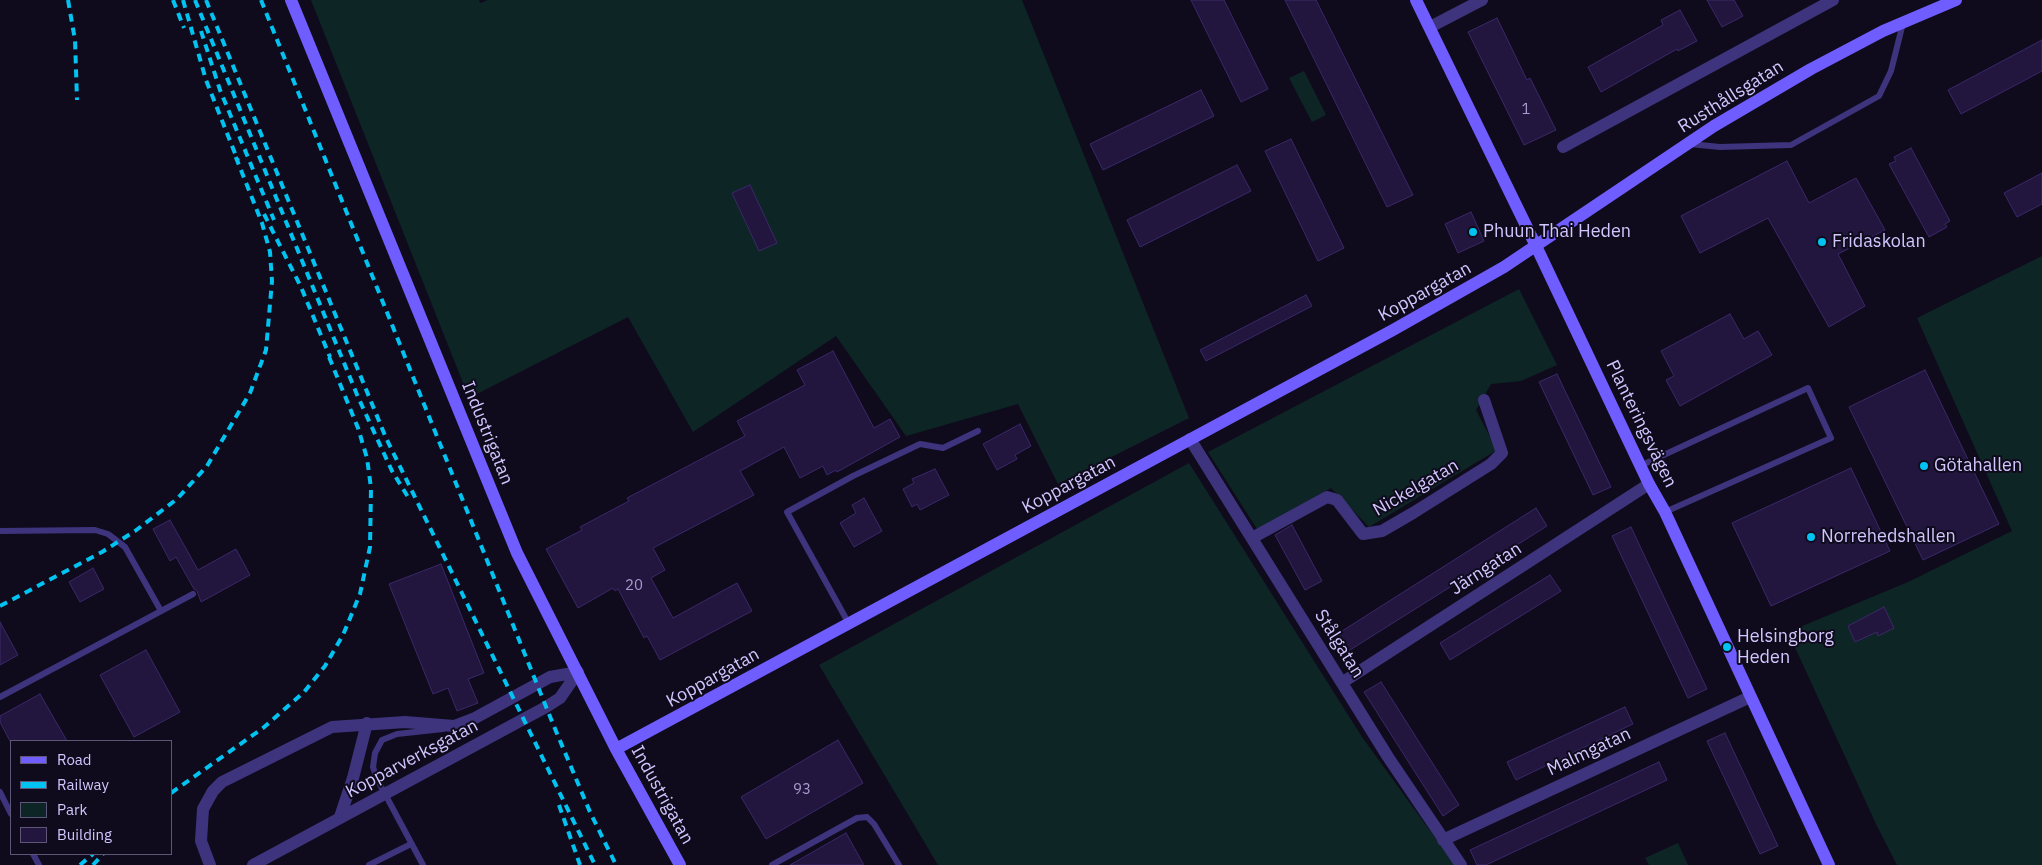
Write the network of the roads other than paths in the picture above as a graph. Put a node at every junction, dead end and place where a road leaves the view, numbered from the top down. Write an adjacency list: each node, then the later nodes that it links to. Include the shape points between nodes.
1 (291, 0): 22 (street, Industrigatan, via 517,553)
2 (1416, 0): 7 (street, Planteringsvägen)
3 (1482, 0): 7 (street)
4 (1833, 0): 9 (street, Rusthållsgatan)
5 (1956, 0): 6 (street, Rusthållsgatan)
6 (1902, 23): 8 (street, Rusthållsgatan, via 1811,68); 8 (lane, via 1892,71 1879,96 1791,145 1720,147)
7 (1430, 28): 10 (street, Planteringsvägen)
8 (1688, 144): 10 (street, Rusthållsgatan)
9 (1563, 147)
10 (1536, 246): 13 (street, Koppargatan, via 1402,326); 14 (street, Planteringsvägen)
11 (1484, 400): 18 (street, Nickelgatan, via 1502,452 1491,464 1413,513 1382,531 1363,534 1337,500 1327,497)
12 (978, 431): 21 (lane, via 943,448 920,444 787,512)
13 (1190, 439): 18 (street, Stålgatan); 21 (street, Koppargatan)
14 (1640, 466): 15 (street, Planteringsvägen); 16 (lane, via 1808,388 1830,438)
15 (1649, 484): 16 (street, Planteringsvägen); 23 (street, Järngatan)
16 (1665, 512): 25 (street, Planteringsvägen)
17 (0, 531): 20 (lane, via 95,530 108,534 125,548)
18 (1252, 538): 23 (street, Stålgatan)
19 (193, 594): 20 (lane)
20 (161, 611): 24 (lane)
21 (849, 624): 28 (street, Koppargatan)
22 (578, 672): 27 (street, via 550,677); 28 (street, Industrigatan); 30 (street, Kopparverksgatan, via 560,698 546,707)
23 (1343, 682): 33 (street, Stålgatan)
24 (0, 697)
25 (1750, 697): 33 (street, Malmgatan); 43 (street, Planteringsvägen)
26 (367, 723): 27 (street); 32 (street); 35 (street, via 332,727 222,782 203,809 201,841)
27 (454, 726): 30 (lane, via 397,734 382,740 375,753 373,767)
28 (616, 749): 39 (street, Industrigatan)
29 (0, 792): 31 (lane)
30 (384, 794): 32 (street, Kopparverksgatan); 34 (lane)
31 (10, 812)
32 (340, 817): 36 (street, Kopparverksgatan)
33 (1442, 840): 42 (street, Stålgatan)
34 (411, 844): 37 (lane); 38 (lane)
35 (210, 865)
36 (253, 865)
37 (369, 865)
38 (422, 865)
39 (680, 865)
40 (772, 865): 41 (lane, via 857,818 867,817)
41 (899, 865)
42 (1461, 865)
43 (1829, 865)

